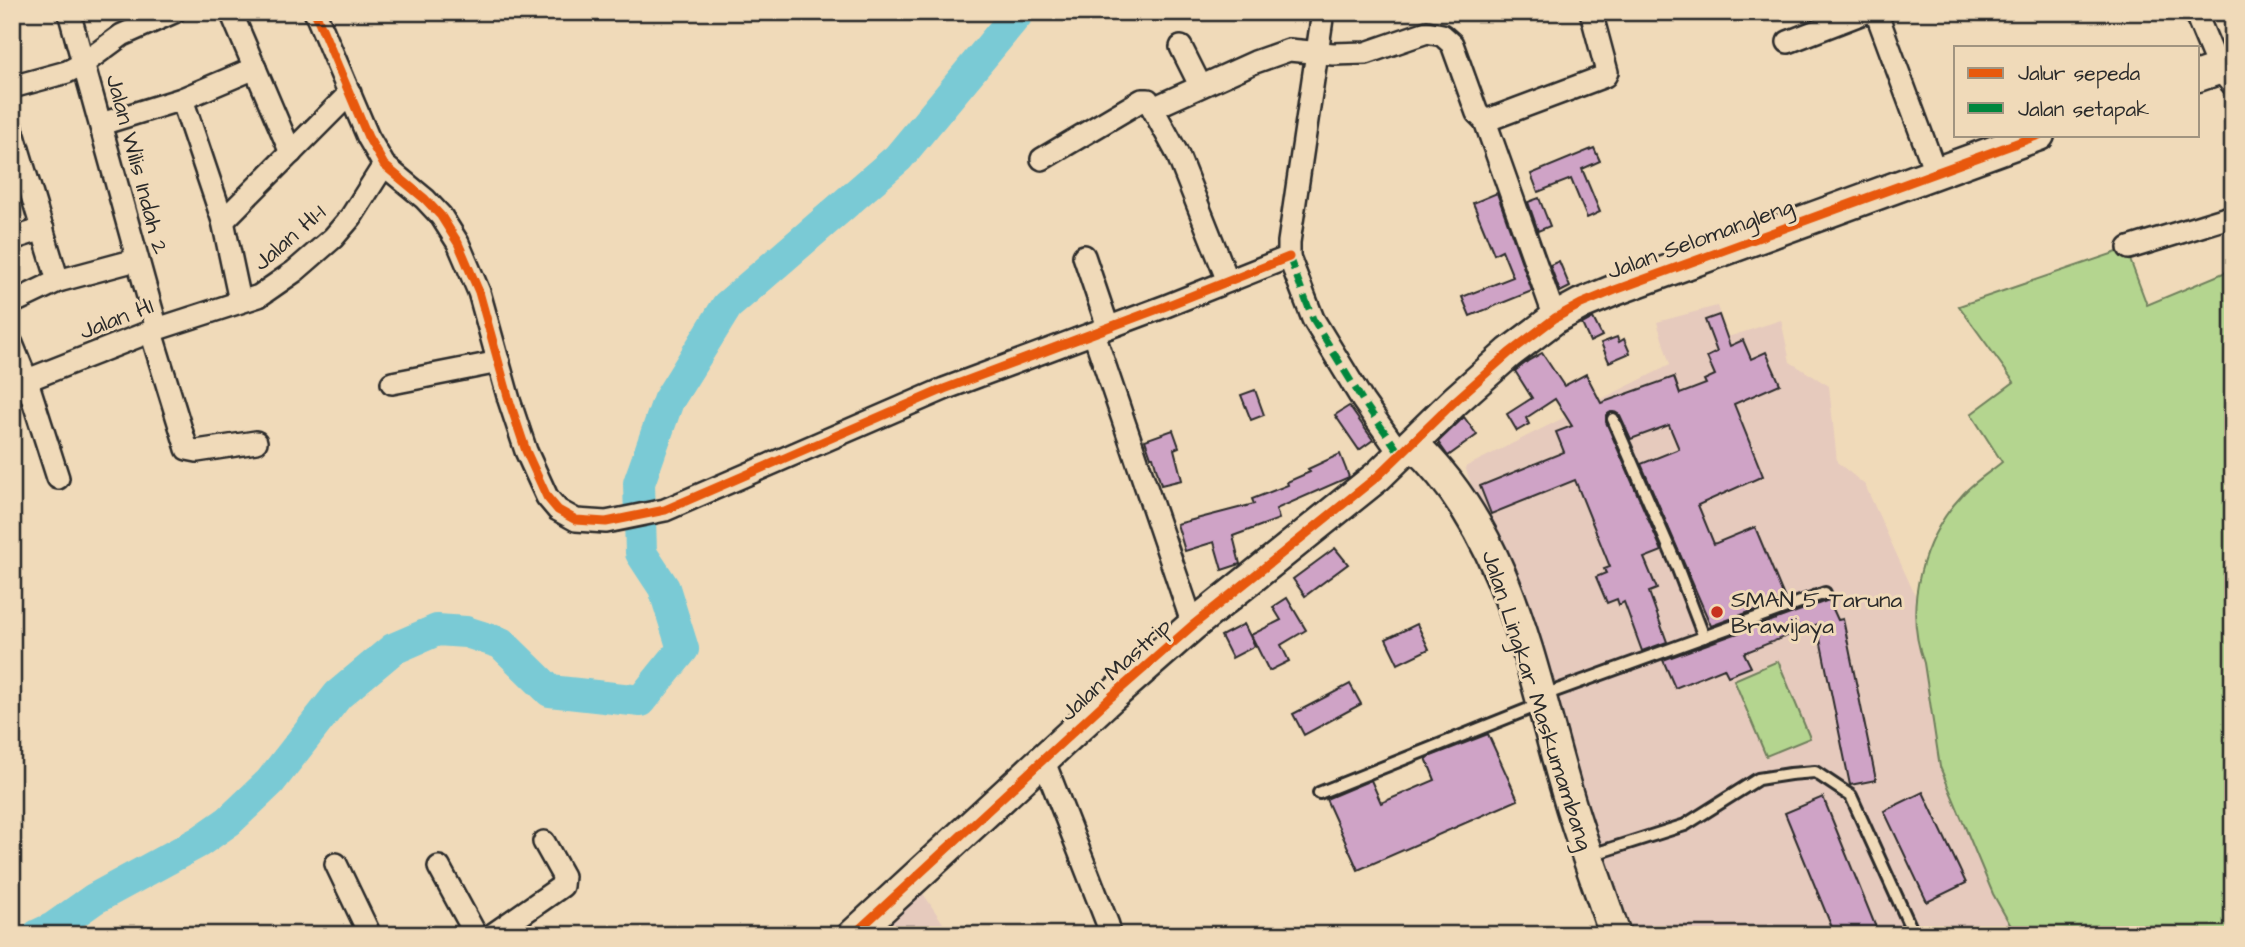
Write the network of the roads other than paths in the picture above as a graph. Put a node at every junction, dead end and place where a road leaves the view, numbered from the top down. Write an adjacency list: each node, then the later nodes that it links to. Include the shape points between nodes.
1 (69, 12): 13 (street, Jalan Wilis Indah 2)
2 (174, 12): 13 (street, via 122,35)
3 (231, 12): 14 (street)
4 (315, 12): 18 (street)
5 (1323, 12): 12 (street)
6 (1591, 12): 21 (street, via 1605,76)
7 (1866, 12): 10 (street)
8 (1876, 12): 28 (street)
9 (2195, 12): 15 (street)
10 (1788, 42)
11 (1181, 47): 16 (street)
12 (1323, 53): 16 (street, via 1289,50); 21 (street, via 1366,53 1427,32 1442,35 1452,44 1477,113); 35 (street)
13 (84, 63): 17 (street); 22 (street, Jalan Wilis Indah 2)
14 (255, 68): 19 (street); 25 (street)
15 (2221, 73)
16 (1200, 85): 20 (street)
17 (12, 87)
18 (350, 93): 25 (street); 27 (street)
19 (182, 99): 22 (street); 30 (street)
20 (1153, 108): 26 (street, via 1148,100 1142,100); 37 (street, via 1177,153)
21 (1485, 121): 41 (street)
22 (100, 124): 36 (street, Jalan Wilis Indah 2)
23 (12, 129): 31 (street)
24 (2036, 136): 28 (street, Jalan Selomangleng)
25 (291, 153): 30 (street)
26 (1042, 159)
27 (384, 165): 39 (street, Jalan H1-1, via 332,238 276,285); 45 (street, via 425,199 458,243 479,292)
28 (1935, 171): 41 (street, Jalan Selomangleng, via 1615,290)
29 (2233, 216): 33 (street)
30 (223, 221): 39 (street)
31 (43, 229): 32 (street); 38 (street)
32 (12, 239)
33 (2129, 248)
34 (1084, 256): 42 (street)
35 (1289, 257): 37 (street); 50 (street, via 1313,319 1363,401)
36 (136, 260): 38 (street); 43 (street, Jalan Wilis Indah 2)
37 (1228, 281): 42 (street)
38 (58, 282): 40 (street)
39 (240, 301): 43 (street, Jalan H1)
40 (12, 303)
41 (1555, 318): 50 (street, Jalan Selomangleng, via 1509,353)
42 (1101, 330): 45 (street, via 944,389 665,510 606,522 576,520 547,497 526,451); 53 (street)
43 (154, 331): 47 (street, Jalan H1); 49 (street, Jalan Wilis Indah 2, via 187,449)
44 (12, 344): 47 (street)
45 (499, 362): 46 (street)
46 (392, 383)
47 (20, 384): 51 (street)
48 (1613, 419): 54 (lane)
49 (256, 442)
50 (1407, 449): 53 (street, Jalan Mastrip); 55 (street, Jalan Lingkar Maskumambang, via 1440,470 1487,541)
51 (58, 478)
52 (1825, 593): 54 (lane)
53 (1193, 625): 56 (street, Jalan Mastrip)
54 (1704, 637): 55 (lane)
55 (1542, 699): 57 (lane); 59 (street, Jalan Lingkar Maskumambang)
56 (1042, 759): 62 (street); 63 (street, Jalan Mastrip)
57 (1319, 793)
58 (544, 842): 66 (street, via 563,876 562,886)
59 (1588, 856): 67 (street, Jalan Lingkar Maskumambang); 68 (lane, via 1685,825 1758,779 1815,772 1851,796)
60 (335, 864): 64 (street)
61 (439, 867): 65 (street)
62 (1108, 925)
63 (867, 926)
64 (370, 935)
65 (476, 935)
66 (492, 935)
67 (1615, 935)
68 (1914, 935)

